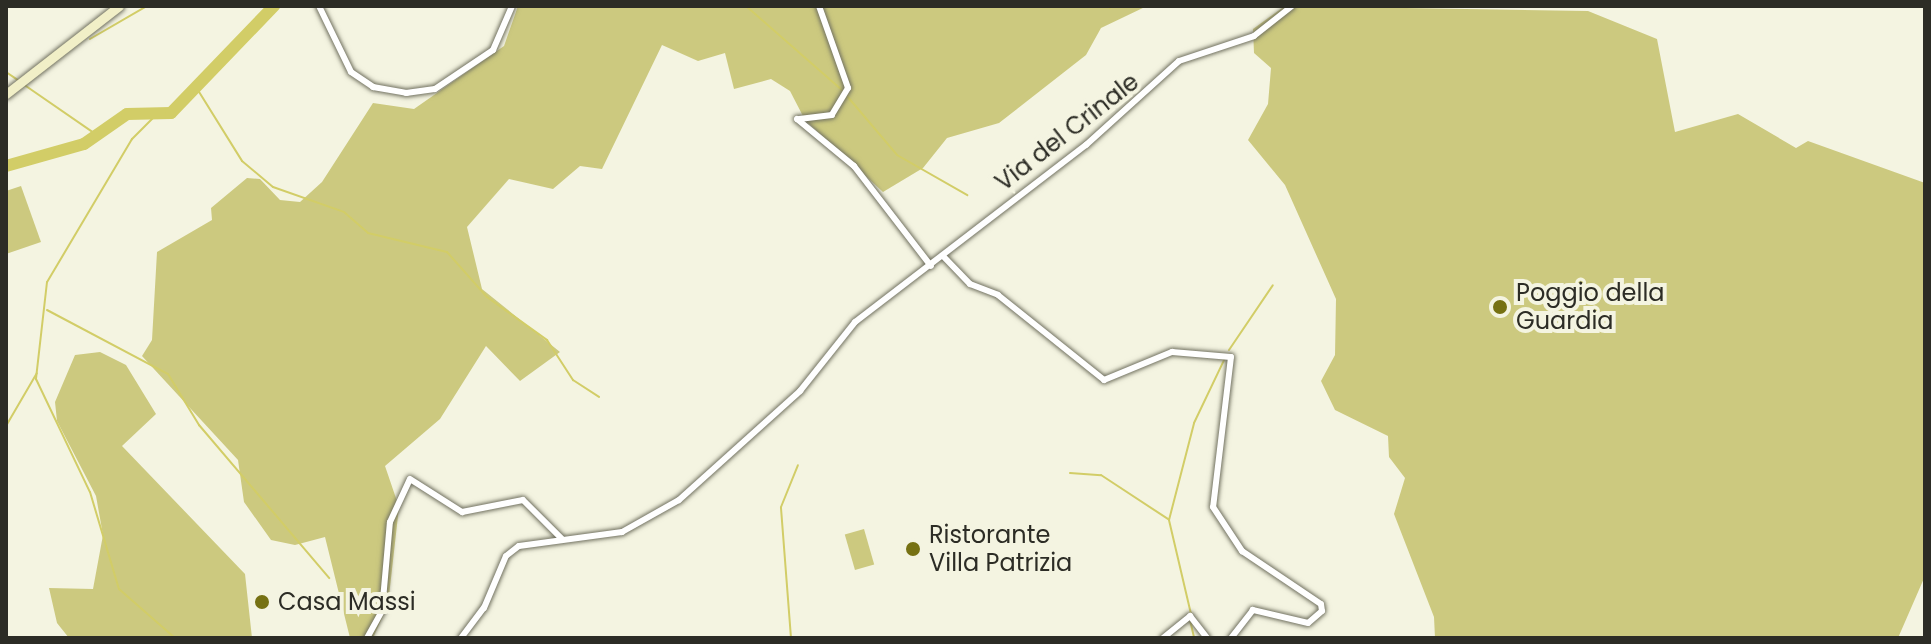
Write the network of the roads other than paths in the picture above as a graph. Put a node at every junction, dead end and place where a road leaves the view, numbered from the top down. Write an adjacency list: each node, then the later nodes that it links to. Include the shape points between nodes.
1 (119, 6): 6 (street)
2 (319, 6): 3 (street, via 351,72 373,87 406,93 435,89 493,50)
3 (512, 6)
4 (819, 6): 8 (street, via 848,88 832,115 797,119 854,166)
5 (1292, 6): 7 (street, Via del Crinale, via 1254,36 1179,61 1145,97)
6 (10, 88)
7 (943, 256): 8 (street, Via del Crinale); 14 (street, via 970,284 998,295 1104,380 1172,352 1231,357 1213,507 1242,551 1321,604 1322,611 1308,623 1253,610)
8 (931, 266): 9 (street, Via del Crinale, via 875,307 800,391 679,500 622,532)
9 (562, 539): 10 (street, via 523,500 462,512 410,479 390,522 382,611); 11 (street, Via del Crinale, via 519,546 506,556 484,608)
10 (367, 638)
11 (461, 638)
12 (1163, 638): 13 (street, via 1190,616)
13 (1207, 638)
14 (1231, 638)

